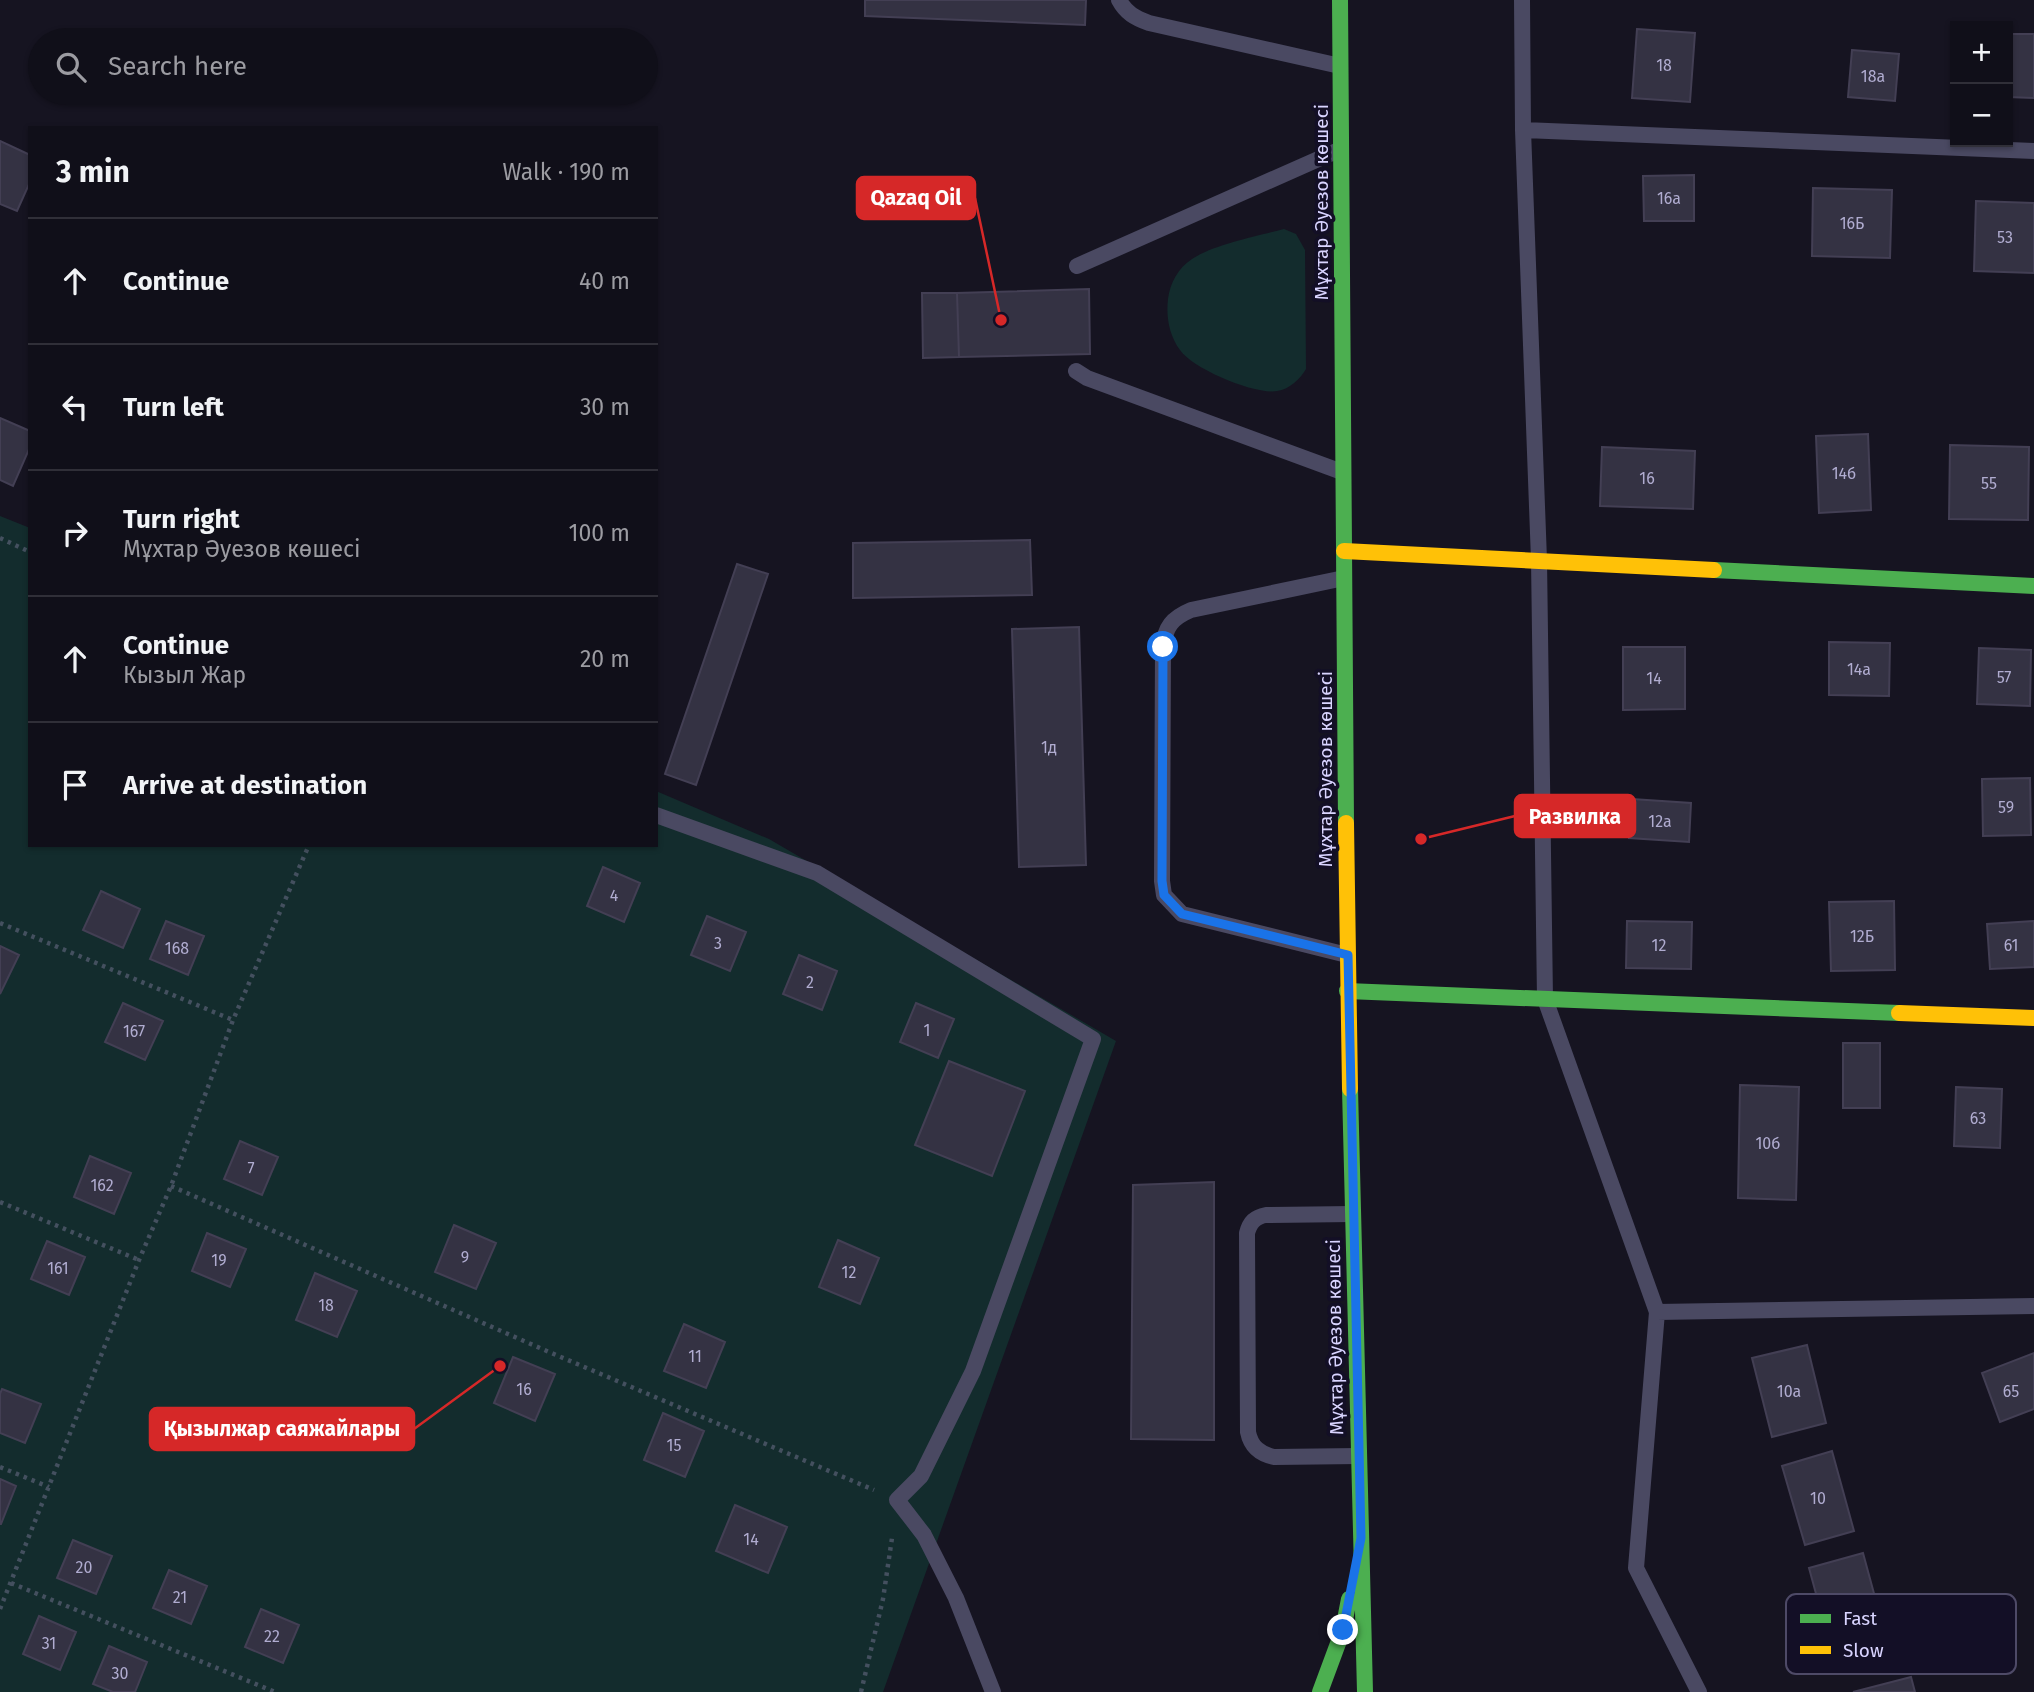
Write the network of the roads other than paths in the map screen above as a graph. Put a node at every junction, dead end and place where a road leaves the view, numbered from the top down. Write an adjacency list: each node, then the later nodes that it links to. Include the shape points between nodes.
1 (1119, 0): 4 (lane, via 1136,19 1149,23)
2 (1340, 0): 4 (main road, Мұхтар Әуезов көшесі)
3 (1522, 0): 5 (lane)
4 (1340, 66): 6 (main road, Мұхтар Әуезов көшесі)
5 (1523, 130): 7 (lane); 12 (lane)
6 (1341, 149): 8 (lane); 10 (main road, Мұхтар Әуезов көшесі)
7 (2034, 151)
8 (1077, 266)
9 (1076, 371): 10 (lane)
10 (1344, 473): 11 (main road, Мұхтар Әуезов көшесі)
11 (1345, 551): 12 (main road); 13 (main road, Мұхтар Әуезов көшесі)
12 (1539, 561): 14 (main road); 18 (lane)
13 (1344, 578): 16 (main road, Мұхтар Әуезов көшесі); 16 (lane, via 1191,610 1169,624 1163,647 1162,881 1164,895 1182,914)
14 (2034, 586)
15 (658, 816): 25 (lane, via 817,873 1093,1039 973,1371 921,1476 897,1500 924,1535 956,1598)
16 (1348, 955): 17 (main road, Мұхтар Әуезов көшесі)
17 (1348, 991): 18 (main road); 20 (main road, Мұхтар Әуезов көшесі)
18 (1545, 999): 19 (main road); 22 (lane)
19 (2034, 1018)
20 (1353, 1214): 23 (main road, Мұхтар Әуезов көшесі); 23 (lane, via 1266,1215 1249,1226 1248,1432 1264,1455)
21 (2034, 1306): 22 (lane)
22 (1657, 1312): 28 (lane, via 1636,1568)
23 (1359, 1456): 24 (main road, Мұхтар Әуезов көшесі)
24 (1361, 1538): 26 (main road, via 1343,1630); 27 (main road)
25 (993, 1692)
26 (1320, 1692)
27 (1364, 1692)
28 (1699, 1692)

